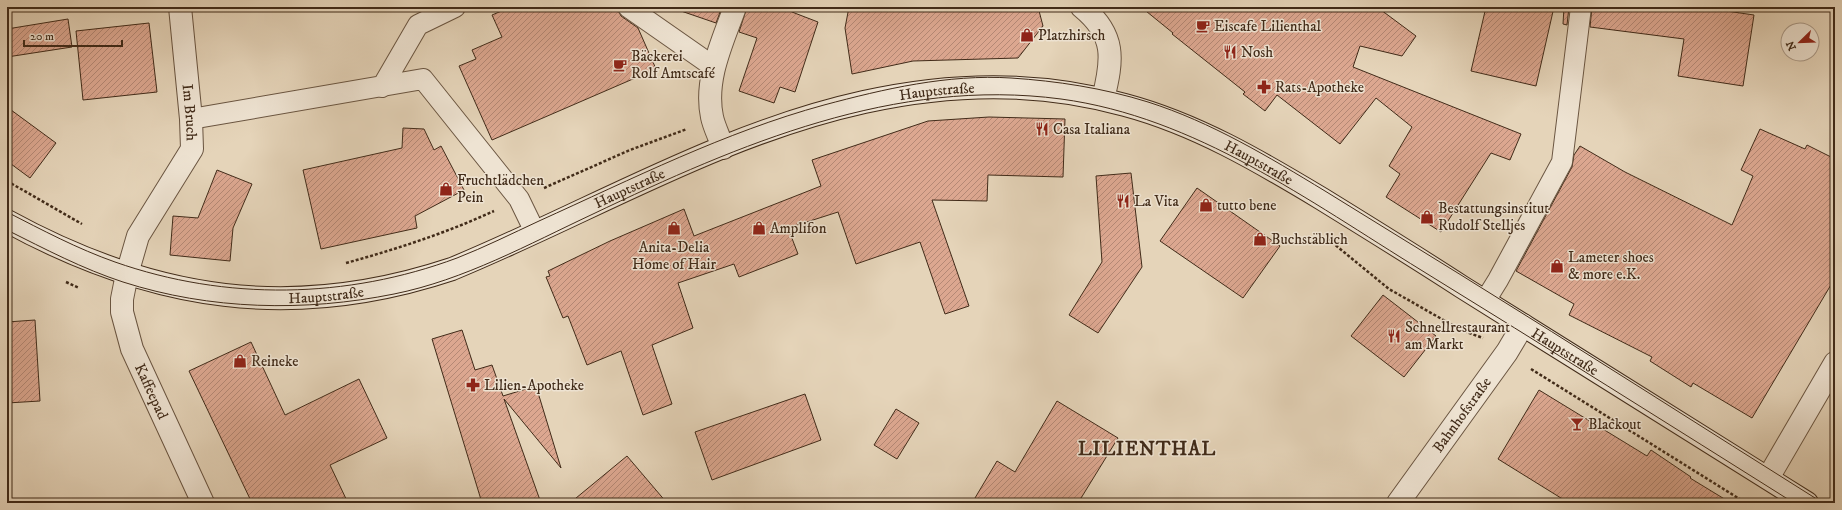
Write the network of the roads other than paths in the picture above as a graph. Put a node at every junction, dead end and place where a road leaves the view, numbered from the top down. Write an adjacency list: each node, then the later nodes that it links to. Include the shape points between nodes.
1 (180, 7): 10 (street, Im Bruch)
2 (455, 7): 8 (lane, via 418,25)
3 (628, 7): 7 (lane)
4 (735, 7): 7 (street)
5 (1082, 7): 9 (street, via 1096,18 1109,47 1109,75)
6 (1581, 7): 15 (lane, via 1562,162)
7 (714, 67): 11 (street, via 710,86 712,117)
8 (382, 87): 10 (lane); 13 (lane, via 423,79 519,199)
9 (1103, 99): 11 (street, Hauptstraße, via 1069,92 1012,87 924,91 830,111); 15 (street, Hauptstraße, via 1174,121 1247,155)
10 (191, 119): 14 (street, Im Bruch, via 192,149 138,236)
11 (723, 148): 13 (street, Hauptstraße)
12 (7, 221): 14 (street, Hauptstraße, via 69,251)
13 (535, 232): 14 (street, Hauptstraße, via 422,279 390,287 329,296 273,299 205,293)
14 (126, 274): 19 (street, Kaffeepad, via 122,304 127,336)
15 (1485, 301): 16 (street, Hauptstraße)
16 (1523, 324): 18 (street, Hauptstraße); 20 (street, Bahnhofstraße, via 1507,352)
17 (1835, 362): 18 (street)
18 (1768, 478): 21 (street, Hauptstraße)
19 (203, 503)
20 (1398, 503)
21 (1808, 503)

